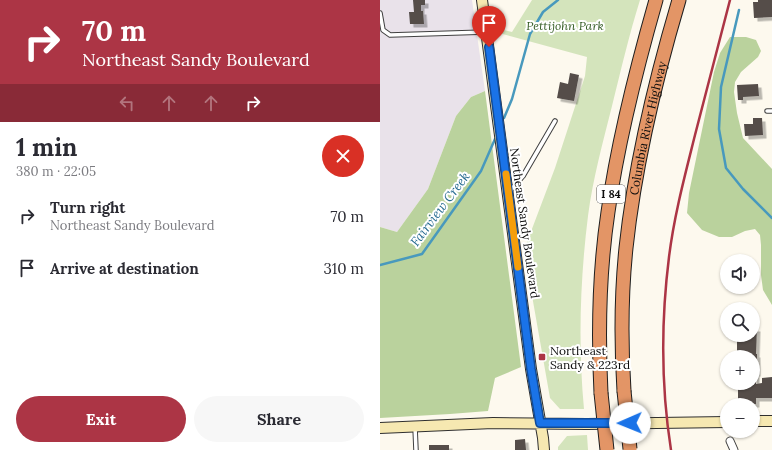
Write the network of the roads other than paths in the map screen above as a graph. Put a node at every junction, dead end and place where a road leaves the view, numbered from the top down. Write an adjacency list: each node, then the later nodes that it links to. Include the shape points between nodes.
1 (482, 0): 5 (main road, Northeast Sandy Boulevard)
2 (656, 0): 20 (highway, Columbia River Highway / I 84, bridge, via 624,123 602,264 599,358)
3 (680, 0): 17 (highway, Columbia River Highway / I 84, bridge, via 639,160 626,249 622,347)
4 (380, 13): 5 (lane, via 383,30 390,35)
5 (487, 32): 9 (main road, Northeast Sandy Boulevard)
6 (767, 111): 7 (lane)
7 (772, 111)
8 (555, 121): 9 (lane, via 523,176)
9 (508, 194): 13 (main road, Northeast Sandy Boulevard)
10 (760, 421): 11 (main road)
11 (772, 421)
12 (720, 422): 13 (main road)
13 (540, 423): 14 (main road); 19 (main road, Northeast Sandy Boulevard)
14 (415, 427): 15 (main road); 18 (lane)
15 (380, 428)
16 (730, 441): 21 (street)
17 (630, 449)
18 (416, 450)
19 (544, 450)
20 (607, 450)
21 (734, 450)

